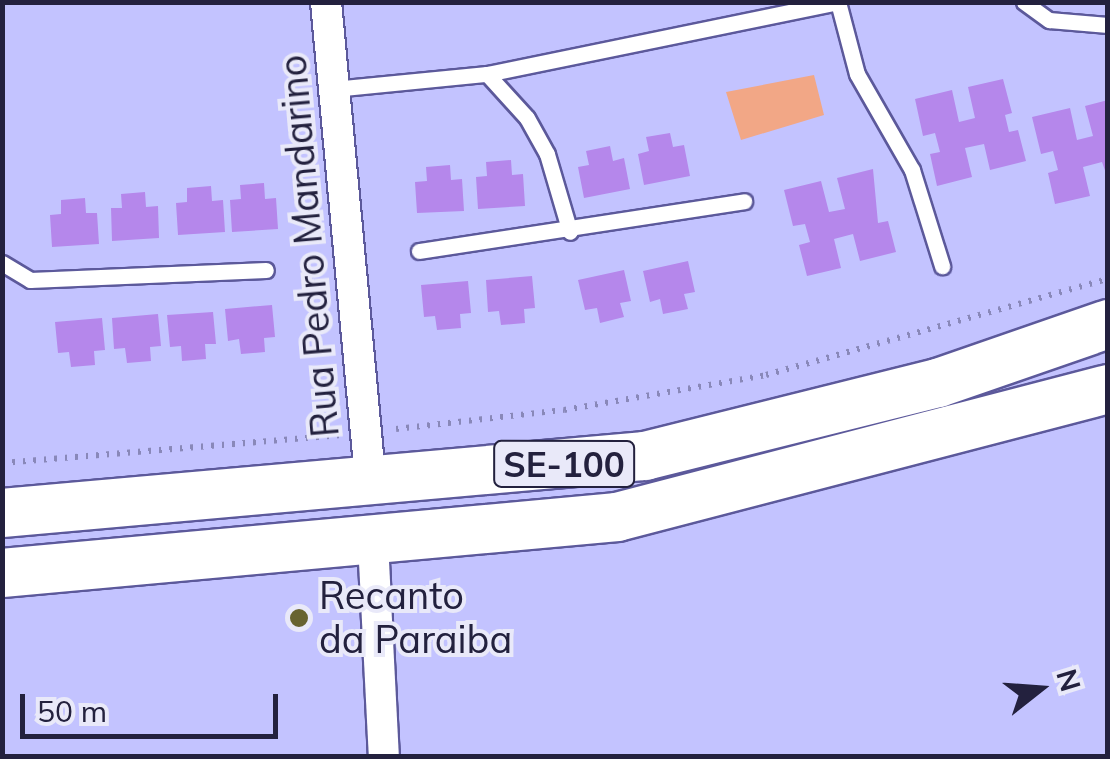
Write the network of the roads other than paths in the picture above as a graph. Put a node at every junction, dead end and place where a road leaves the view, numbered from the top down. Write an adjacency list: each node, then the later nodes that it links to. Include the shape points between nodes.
1 (326, 2): 6 (street, Rua Pedro Mandarino)
2 (1024, 2): 4 (lane, via 1049,20)
3 (838, 3): 5 (lane); 11 (lane, via 858,74 912,170)
4 (1108, 25)
5 (488, 74): 6 (lane); 8 (lane, via 519,107 546,154)
6 (333, 89): 16 (street, Rua Pedro Mandarino)
7 (744, 201): 8 (lane)
8 (570, 232): 9 (lane)
9 (419, 251)
10 (2, 263): 12 (lane, via 30,280)
11 (942, 266)
12 (266, 270)
13 (1108, 324): 15 (main road, SE-100, via 938,383)
14 (1108, 389): 18 (main road, SE-100)
15 (645, 456): 16 (main road, SE-100); 18 (main road)
16 (371, 483): 17 (main road, SE-100)
17 (2, 513)
18 (616, 516): 19 (main road, SE-100)
19 (373, 542): 20 (main road, SE-100); 21 (street)
20 (2, 572)
21 (384, 756)

